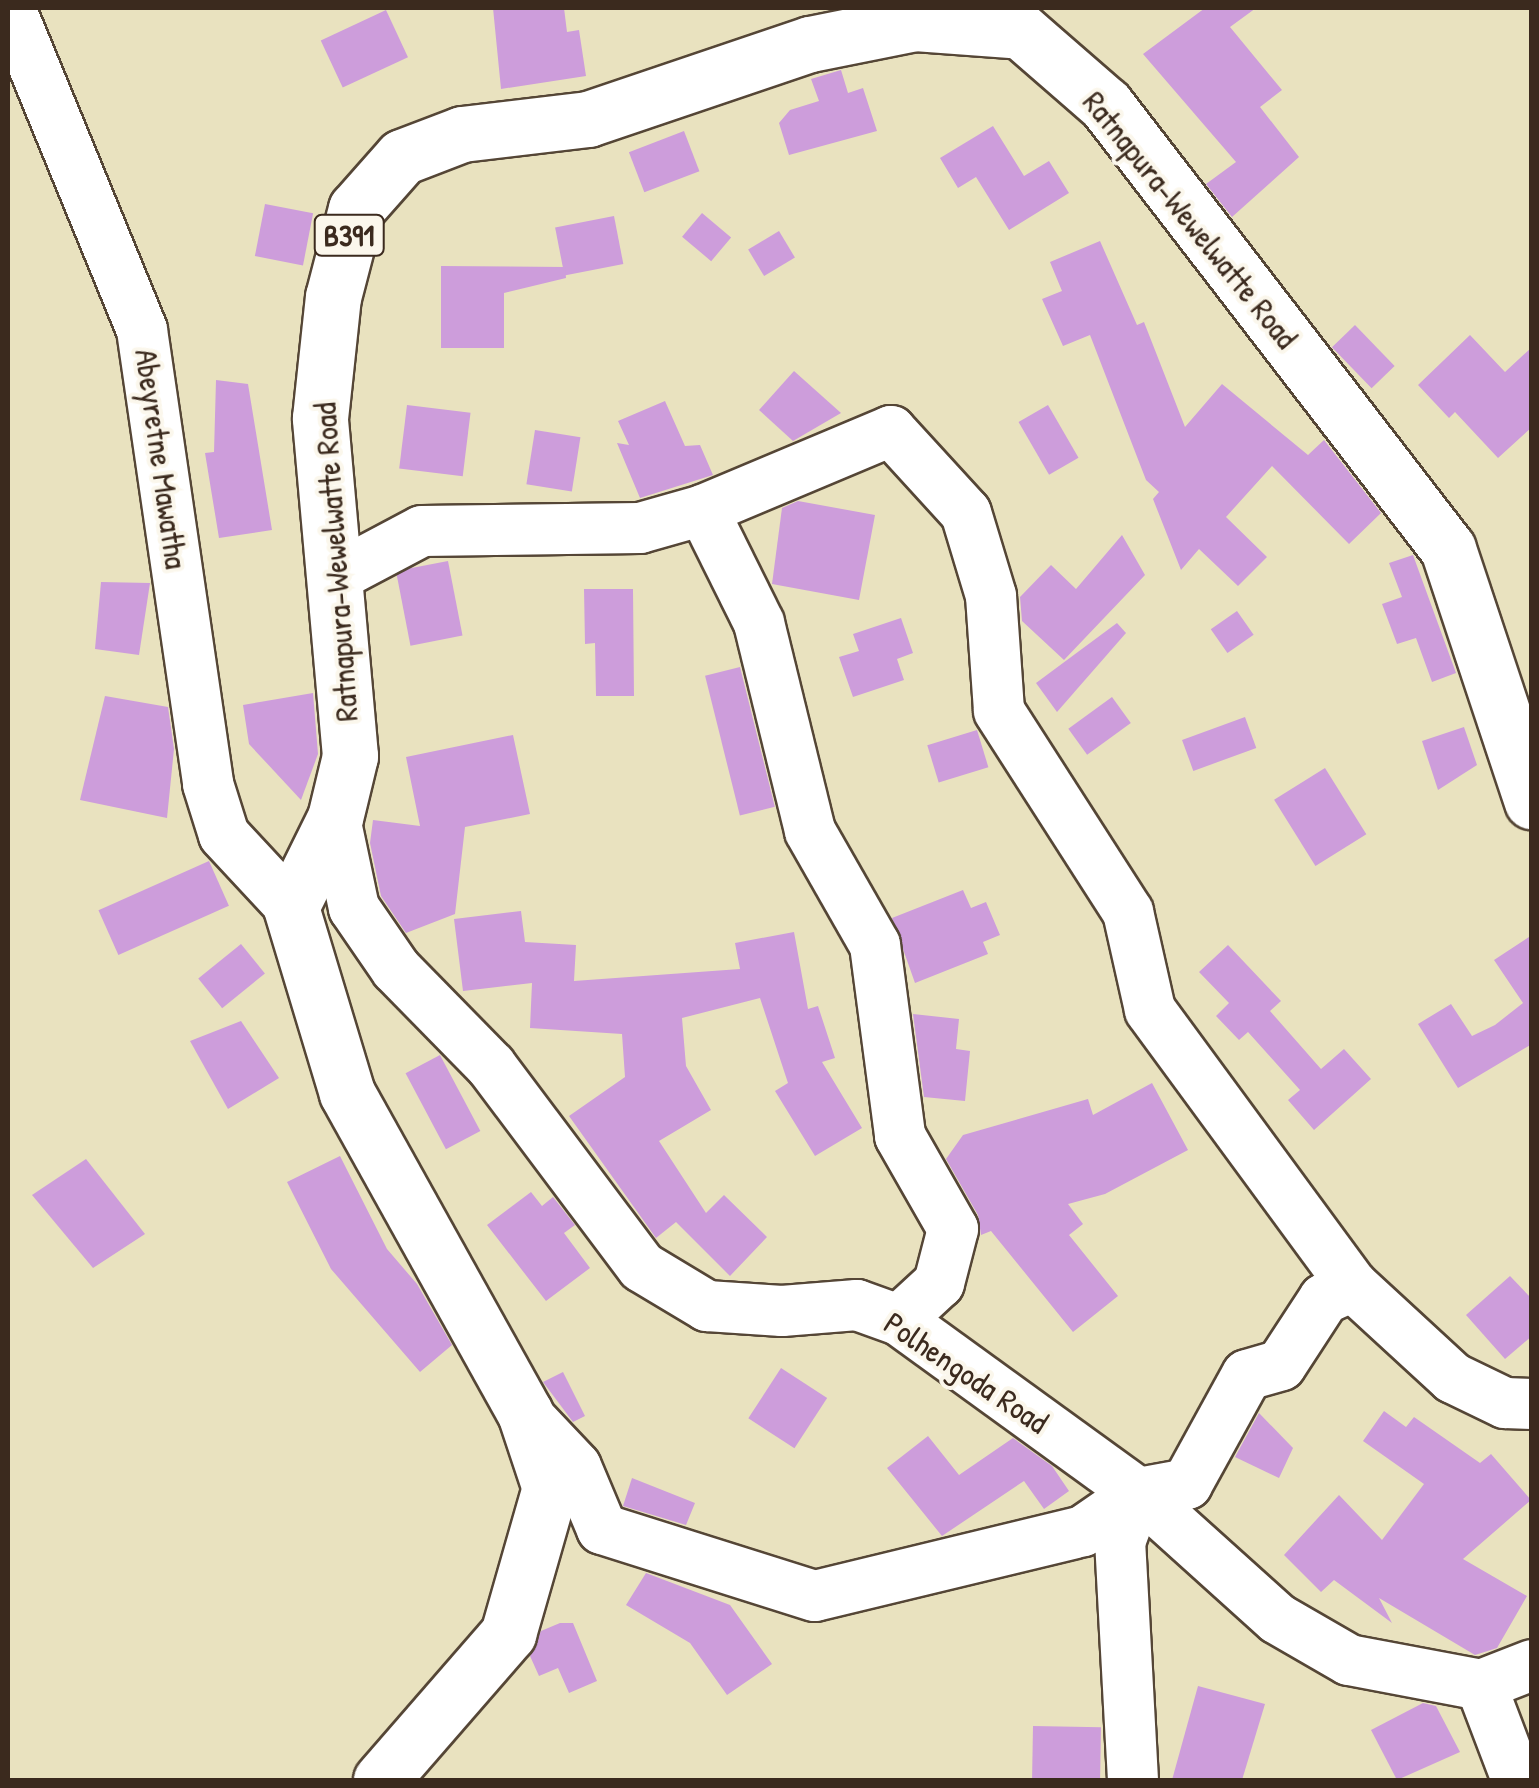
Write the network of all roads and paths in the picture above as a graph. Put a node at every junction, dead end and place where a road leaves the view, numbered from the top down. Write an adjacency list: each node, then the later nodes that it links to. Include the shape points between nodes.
1 (10, 8): 6 (street, Abeyretne Mawatha, via 142,330 208,784 224,835)
2 (703, 510): 3 (street, via 640,528 422,531); 7 (street, via 891,431 966,514 991,596 999,712 1128,912 1150,1010); 8 (street, via 759,623 810,831 876,946 900,1136 954,1229 938,1283)
3 (335, 577): 4 (main road, Ratnapura-Wewelwatte Road / B391, via 320,418 333,297 356,209 402,156 462,134 588,118 810,44 915,23 1021,31 1106,105 1448,549); 5 (main road, Ratnapura-Wewelwatte Road / B391, via 350,756)
4 (1532, 801)
5 (336, 818): 6 (main road, Ratnapura-Wewelwatte Road / B391); 8 (street, Polhengoda Road, via 354,908 364,923 396,969 491,1066 642,1267 707,1306 782,1311 857,1305)
6 (291, 906): 10 (main road, via 347,1092)
7 (1353, 1286): 9 (street, via 1453,1378 1505,1403); 11 (street, via 1324,1299 1282,1365 1246,1375 1187,1484)
8 (899, 1320): 11 (street, Polhengoda Road)
9 (1532, 1404)
10 (525, 1413): 11 (street, via 576,1467 602,1529 815,1596 1083,1531); 14 (main road, via 550,1488 508,1634)
11 (1138, 1493): 13 (street, Polhengoda Road, via 1278,1619 1349,1660); 15 (street, via 1120,1542)
12 (1532, 1665): 13 (street)
13 (1480, 1686): 16 (street)
14 (380, 1780)
15 (1133, 1780)
16 (1517, 1780)

